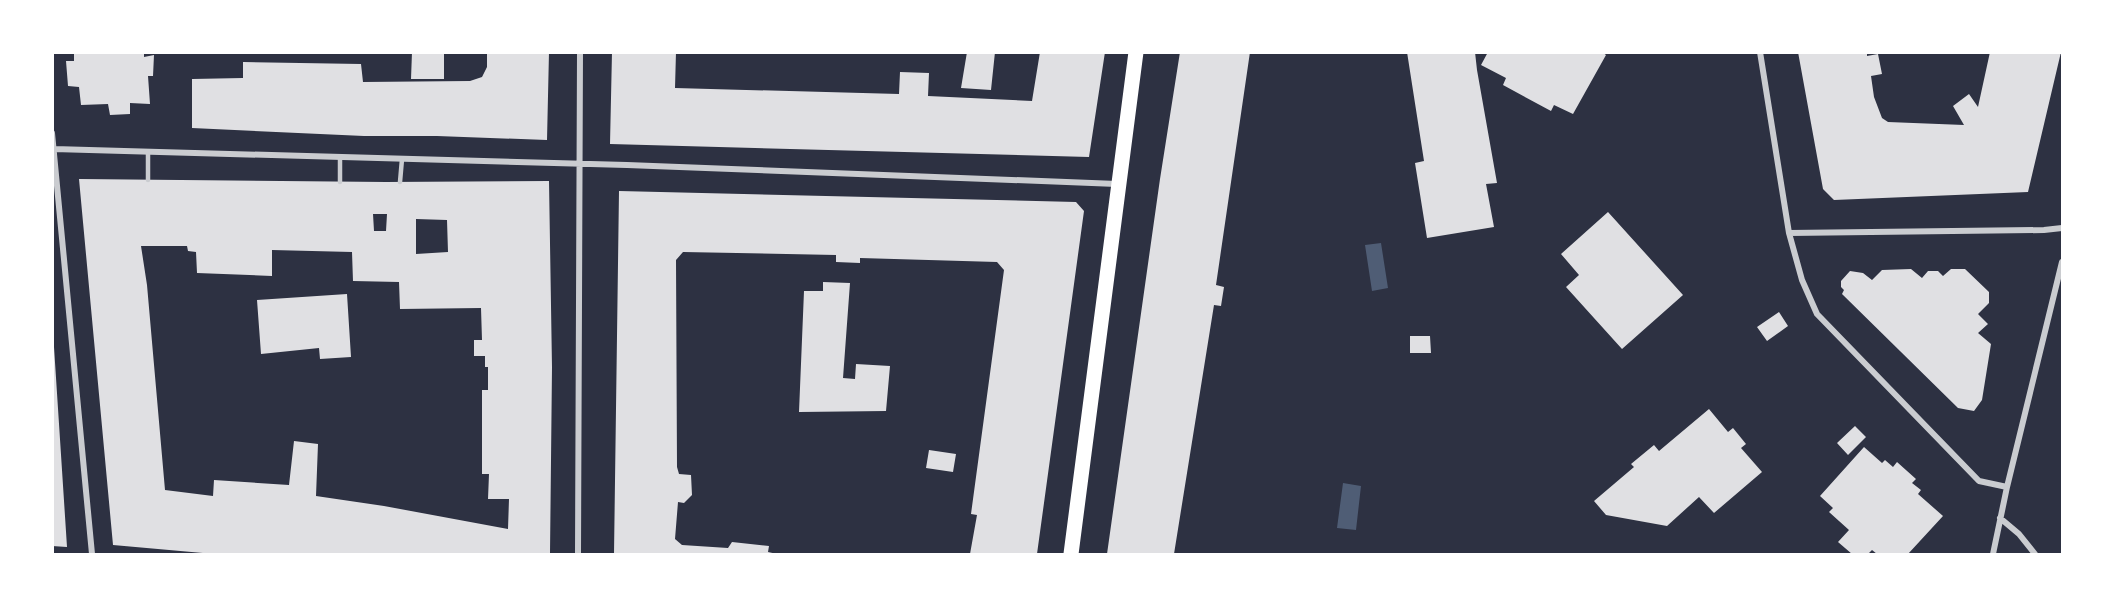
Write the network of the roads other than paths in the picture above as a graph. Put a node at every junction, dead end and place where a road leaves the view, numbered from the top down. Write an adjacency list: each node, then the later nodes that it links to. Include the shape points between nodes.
1 (580, 52): 9 (street)
2 (1136, 52): 13 (main road)
3 (1760, 52): 15 (street)
4 (52, 133): 5 (street)
5 (54, 149): 6 (street); 19 (street)
6 (148, 152): 7 (street); 10 (lane)
7 (340, 157): 8 (street); 11 (lane)
8 (402, 159): 9 (street); 12 (lane)
9 (579, 165): 13 (street); 20 (street)
10 (148, 180)
11 (340, 182)
12 (400, 182)
13 (1118, 184): 21 (main road)
14 (2062, 228): 15 (street)
15 (1789, 233): 17 (street, via 1802,280 1817,314 1979,481)
16 (2062, 262): 17 (street)
17 (2007, 487): 18 (street)
18 (2000, 518): 22 (street); 23 (street)
19 (92, 555)
20 (578, 555)
21 (1071, 555)
22 (1993, 555)
23 (2035, 555)

